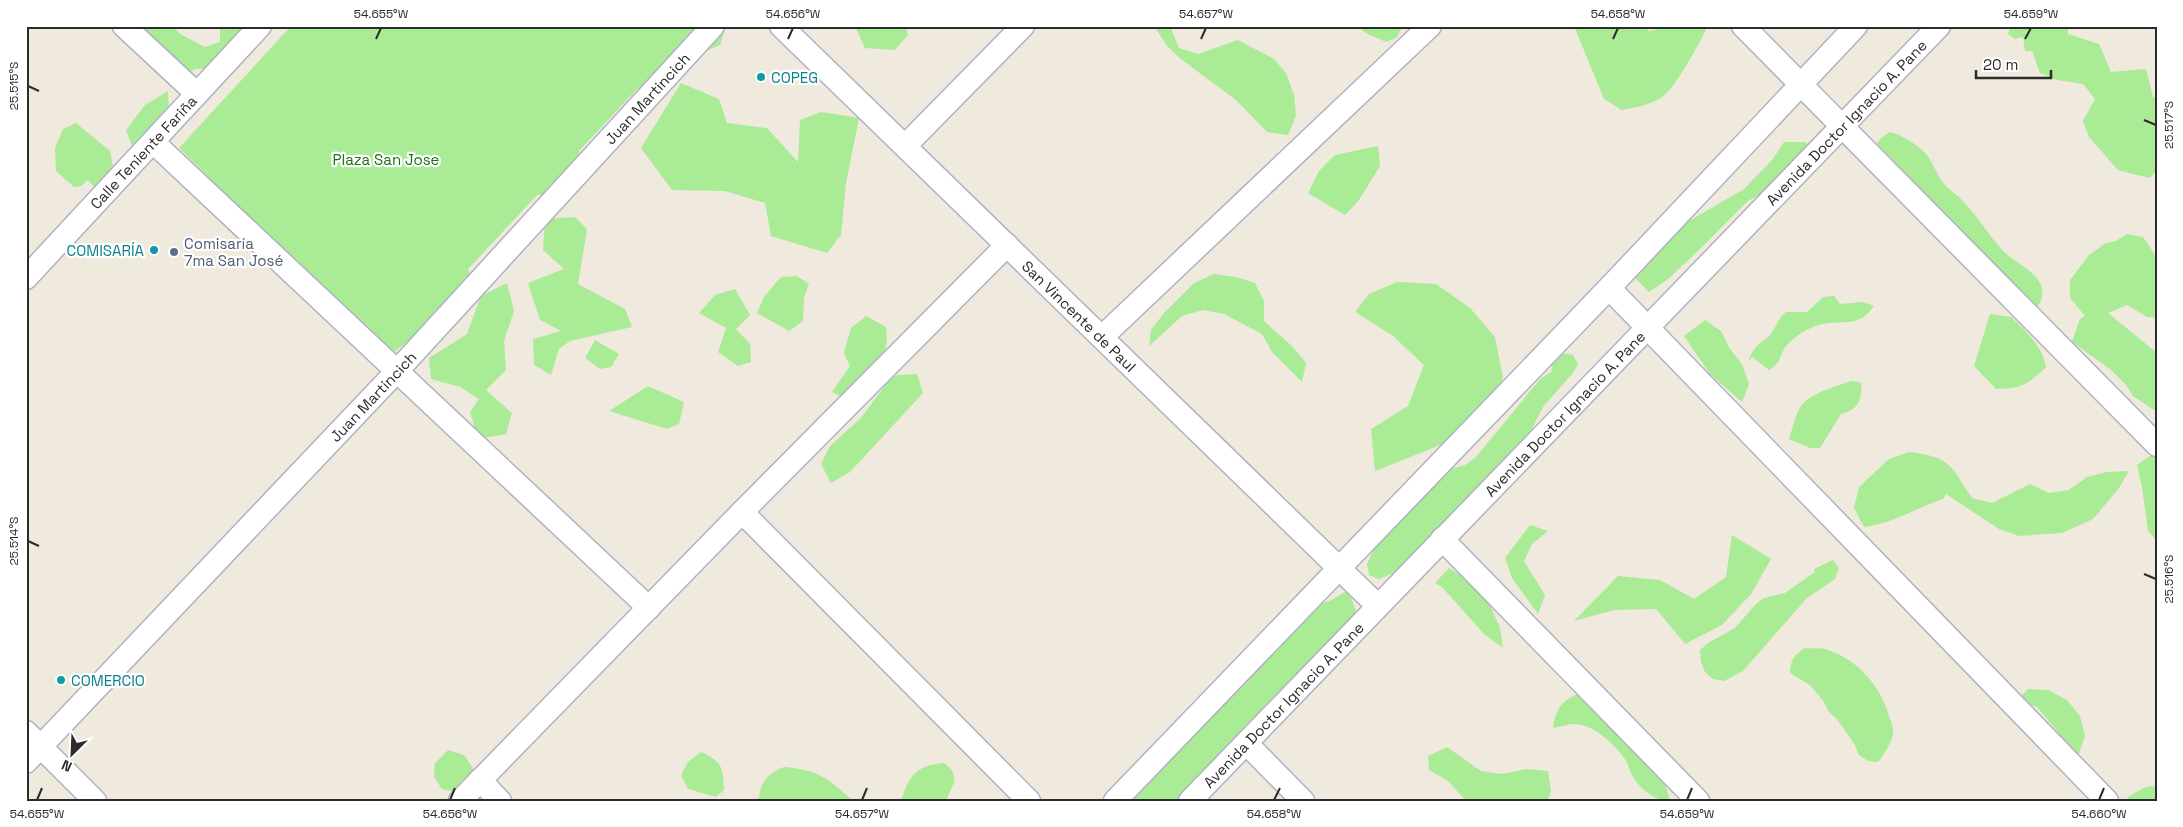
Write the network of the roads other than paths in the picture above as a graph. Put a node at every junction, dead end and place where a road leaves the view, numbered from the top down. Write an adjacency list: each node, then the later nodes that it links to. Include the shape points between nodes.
1 (124, 26): 11 (street)
2 (260, 26): 11 (street, Calle Teniente Fariña)
3 (713, 26): 20 (street, Juan Martincich)
4 (781, 26): 14 (street, San Vincente de Paul)
5 (1023, 26): 14 (street)
6 (1430, 26): 19 (street)
7 (1743, 26): 10 (street)
8 (1856, 26): 10 (street)
9 (1939, 26): 12 (street, Avenida Doctor Ignacio A. Pane)
10 (1800, 85): 12 (street); 17 (street)
11 (197, 94): 13 (street, Calle Teniente Fariña)
12 (1841, 126): 18 (street, Avenida Doctor Ignacio A. Pane); 21 (street)
13 (153, 142): 16 (street, Calle Teniente Fariña); 20 (street)
14 (905, 146): 15 (street, San Vincente de Paul)
15 (1007, 245): 19 (street, San Vincente de Paul); 22 (street)
16 (26, 278)
17 (1609, 288): 18 (street); 24 (street)
18 (1647, 327): 23 (street, Avenida Doctor Ignacio A. Pane); 38 (street)
19 (1102, 337): 24 (street, San Vincente de Paul)
20 (397, 372): 26 (street); 28 (street, Juan Martincich)
21 (2157, 445)
22 (742, 512): 26 (street); 33 (street)
23 (1442, 539): 25 (street, Avenida Doctor Ignacio A. Pane); 37 (street)
24 (1339, 567): 25 (street, San Vincente de Paul); 34 (street)
25 (1378, 606): 27 (street, Avenida Doctor Ignacio A. Pane)
26 (648, 608): 29 (street)
27 (1246, 743): 35 (street, Avenida Doctor Ignacio A. Pane); 36 (street)
28 (31, 747): 30 (street)
29 (480, 780): 31 (street); 32 (street)
30 (95, 801)
31 (460, 801)
32 (500, 801)
33 (1029, 801)
34 (1115, 801)
35 (1190, 801)
36 (1303, 801)
37 (1698, 801)
38 (2107, 801)

